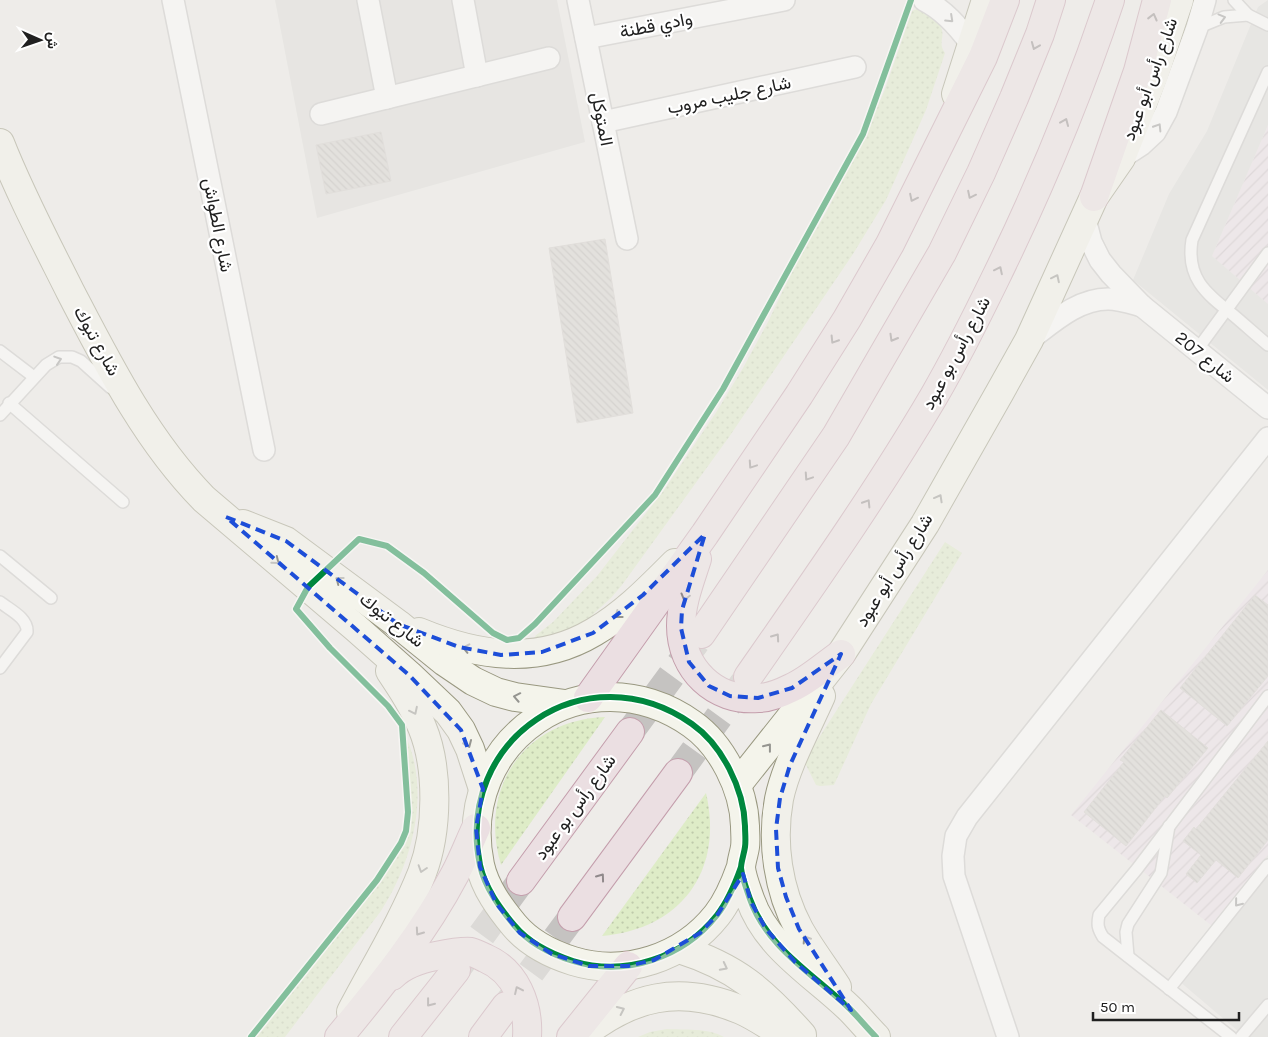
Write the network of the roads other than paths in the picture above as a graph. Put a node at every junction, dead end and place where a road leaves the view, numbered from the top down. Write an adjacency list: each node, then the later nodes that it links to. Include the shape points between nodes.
1 (173, 0): 45 (street, شارع الطواش)
2 (368, 0): 24 (street)
3 (463, 0): 23 (street)
4 (578, 0): 18 (street, المتوكل)
5 (784, 0): 18 (street, وادي قطنة)
6 (924, 0): 19 (street, one-way to 19, via 948,16)
7 (986, 0): 19 (street)
8 (1005, 0): 27 (highway, via 982,58)
9 (1050, 0): 54 (highway, one-way to 54, via 1014,98 942,253 836,436)
10 (1110, 0): 57 (highway, شارع رأس بو عبود, one-way to 10, via 847,535 934,396 1011,246 1047,166)
11 (1157, 0): 30 (highway, one-way to 11, via 1138,71)
12 (1179, 0): 29 (street, شارع رأس أبو عبود)
13 (1205, 0): 17 (street, شارع رأس أبو عبود)
14 (1234, 0): 15 (lane)
15 (1248, 15): 16 (lane); 17 (lane, one-way to 15, via 1224,17)
16 (1268, 25)
17 (1197, 28): 29 (street, شارع رأس أبو عبود, one-way to 17, via 1155,132 1166,112)
18 (586, 38): 26 (street, المتوكل)
19 (971, 44): 27 (street)
20 (549, 58): 23 (street)
21 (855, 67): 26 (street, شارع جليب مروب)
22 (1268, 72): 34 (lane, via 1192,240 1191,261 1198,282)
23 (477, 76): 24 (street)
24 (387, 98): 25 (street)
25 (320, 114)
26 (603, 122): 31 (street, المتوكل)
27 (942, 139): 48 (highway, one-way to 48, via 890,244 847,319 800,395)
28 (2, 155): 42 (street, شارع تبوك, via 96,342)
29 (1121, 158): 30 (street, شارع رأس أبو عبود)
30 (1089, 208): 33 (street, via 1091,242 1100,260); 35 (street, شارع رأس أبو عبود, one-way to 30)
31 (626, 239)
32 (1268, 253): 34 (lane)
33 (1142, 306): 35 (street, شارع رأس أبو عبود, via 1105,299 1089,302 1072,309); 38 (street, شارع 207)
34 (1226, 309): 36 (lane); 38 (lane)
35 (1028, 340): 55 (street, شارع رأس أبو عبود, one-way to 35, via 925,524)
36 (1268, 345)
37 (0, 350): 39 (lane)
38 (1197, 350): 41 (street, شارع 207)
39 (34, 377): 40 (lane); 42 (lane, one-way to 42, via 59,357 81,361)
40 (9, 403): 43 (lane); 46 (lane)
41 (1268, 408)
42 (138, 413): 47 (street, شارع تبوك, via 181,475)
43 (0, 415)
44 (1268, 438): 87 (street, via 967,817 956,836 954,876)
45 (264, 450)
46 (123, 502)
47 (226, 517): 52 (street, شارع تبوك, one-way to 47, via 286,541); 53 (street, شارع تبوك, one-way to 53)
48 (705, 534): 52 (street, one-way to 52, via 618,616 593,633 542,652 501,655 482,652 459,647); 55 (highway, one-way to 55, via 682,610 681,628 689,662 709,686 730,696 758,698 792,688); 59 (highway)
49 (0, 556): 50 (lane)
50 (51, 598)
51 (0, 602): 56 (lane, via 28,626 28,632)
52 (398, 624): 59 (street, شارع تبوك, one-way to 52, via 515,697 496,692 445,662)
53 (356, 628): 63 (street, شارع تبوك, one-way to 63, via 448,712 462,730); 80 (street, one-way to 80, via 409,700 422,728 432,763 435,796 431,834 422,871)
54 (701, 634)
55 (842, 654): 62 (street, شارع رأس أبو عبود, one-way to 55); 78 (street, one-way to 55, via 799,929 778,868 776,829 780,798 790,766)
56 (0, 668)
57 (748, 677)
58 (1268, 696): 64 (lane)
59 (577, 701): 62 (street, شارع تبوك, via 626,697 662,706 694,725 720,752); 63 (street, via 538,718 514,737 496,761)
60 (630, 732): 68 (highway, شارع رأس بو عبود)
61 (678, 773): 69 (highway, one-way to 61)
62 (737, 785): 67 (street, شارع تبوك, via 745,822)
63 (483, 789): 65 (street)
64 (1169, 825): 71 (lane, via 1161,873 1128,924); 71 (lane, via 1099,916 1097,923 1103,937)
65 (476, 828): 72 (street, via 480,867 496,903 520,933 552,954 589,966); 75 (highway, one-way to 75, via 451,881)
66 (1268, 865): 74 (lane, one-way to 74)
67 (741, 867): 70 (street, via 732,892 718,914); 78 (street, via 751,902 766,929 795,962)
68 (521, 881)
69 (572, 916)
70 (679, 949): 72 (street, via 654,960); 79 (street, one-way to 79, via 731,970 755,988 785,1015)
71 (1128, 956): 74 (lane)
72 (628, 966): 84 (highway)
73 (456, 970): 81 (highway, one-way to 81)
74 (1169, 988): 88 (lane)
75 (379, 989): 80 (highway); 83 (highway, one-way to 75, via 524,1002 514,980 495,962 471,952 420,959 397,971)
76 (1268, 1005): 89 (lane)
77 (506, 1006): 82 (highway)
78 (851, 1010): 86 (street)
79 (789, 1036): 85 (street, one-way to 79, via 616,1012 650,999 670,996 726,1004)
80 (338, 1037)
81 (403, 1037)
82 (483, 1037)
83 (527, 1037)
84 (571, 1037)
85 (580, 1037)
86 (876, 1037)
87 (1008, 1037)
88 (1231, 1037)
89 (1241, 1037)

